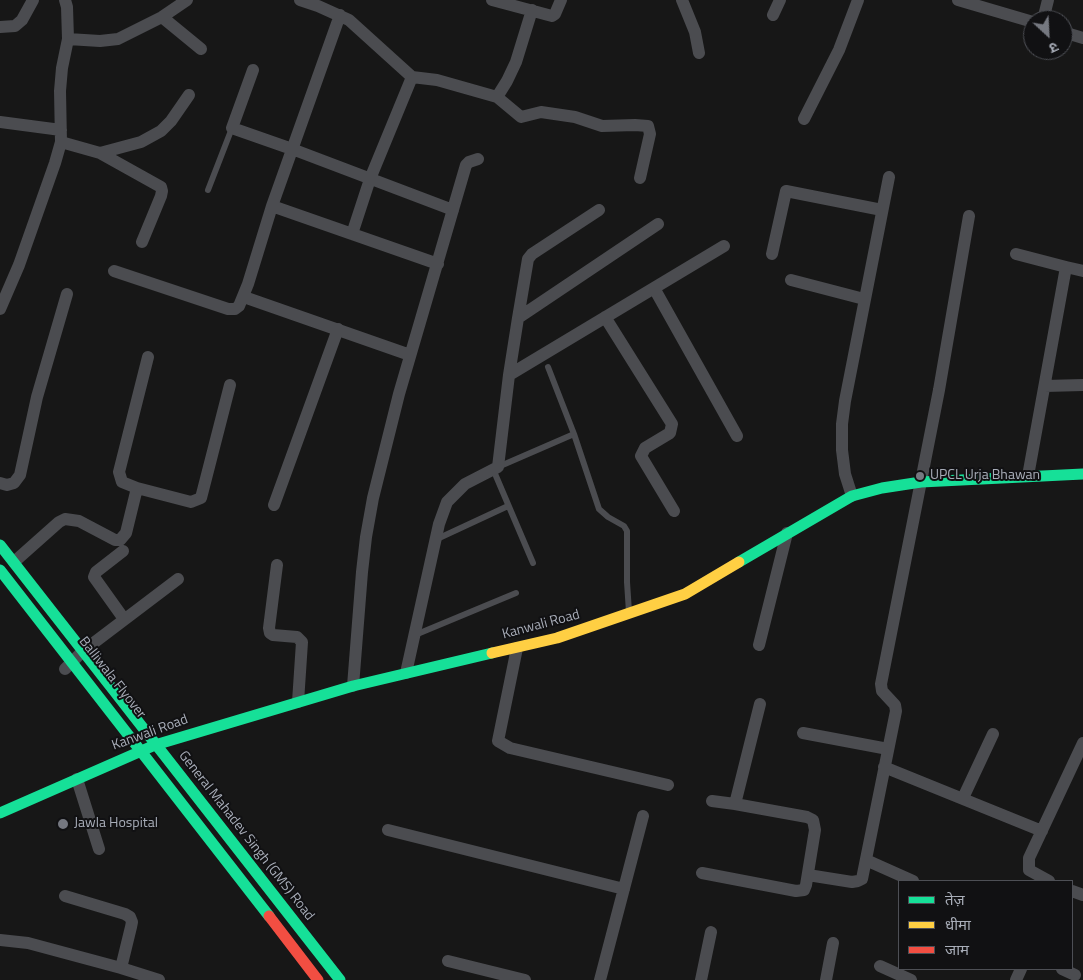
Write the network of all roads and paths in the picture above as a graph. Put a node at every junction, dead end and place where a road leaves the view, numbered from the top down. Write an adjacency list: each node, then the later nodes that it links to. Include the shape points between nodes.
1 (33, 0): 16 (street, via 15,26)
2 (64, 0): 17 (street)
3 (187, 0): 14 (street)
4 (300, 0): 12 (street)
5 (561, 0): 11 (street, via 552,16)
6 (682, 0): 19 (street, via 695,32)
7 (780, 0): 13 (street)
8 (858, 0): 24 (street)
9 (958, 0): 15 (street)
10 (498, 1): 11 (street)
11 (532, 10): 23 (street, via 516,62)
12 (340, 15): 21 (street, via 359,28); 28 (street)
13 (773, 15)
14 (162, 17): 17 (street, via 118,38 100,41); 18 (street)
15 (1023, 19)
16 (0, 27)
17 (68, 39): 27 (street, via 60,91)
18 (200, 49)
19 (699, 53)
20 (253, 70): 26 (street)
21 (412, 77): 23 (street, via 437,80); 33 (street)
22 (189, 95): 29 (street, via 161,131 141,142)
23 (497, 97): 32 (street, via 521,117 546,112 602,126 648,126 650,134)
24 (804, 119)
25 (0, 122): 27 (street)
26 (232, 128): 28 (street); 34 (lane)
27 (61, 136): 29 (street); 55 (street, via 55,163)
28 (292, 148): 33 (street); 35 (street)
29 (100, 153): 42 (street, via 161,187 161,196)
30 (478, 159): 36 (street, via 466,165)
31 (889, 177): 38 (street)
32 (640, 178)
33 (370, 179): 36 (street); 41 (street)
34 (208, 190)
35 (272, 206): 41 (street); 53 (street)
36 (453, 210): 46 (street)
37 (599, 210): 57 (street, via 528,259)
38 (882, 210): 44 (street, via 786,191); 54 (street)
39 (969, 216): 71 (street)
40 (658, 224): 57 (street)
41 (352, 234): 46 (street)
42 (142, 242)
43 (724, 246): 51 (street)
44 (772, 254)
45 (1016, 254): 47 (street)
46 (438, 264): 59 (street)
47 (1066, 267): 49 (street); 65 (street)
48 (114, 271): 53 (street, via 228,309 239,306)
49 (1083, 271)
50 (791, 280): 54 (street)
51 (654, 288): 56 (street); 67 (street)
52 (68, 294): 72 (street, via 37,397 20,475 14,483)
53 (244, 296): 58 (street)
54 (864, 299): 74 (street, via 842,424 845,474)
55 (0, 309)
56 (605, 317): 62 (street); 77 (street, via 672,424 670,433 645,448 641,456)
57 (518, 318): 62 (street)
58 (338, 330): 59 (street); 75 (street)
59 (410, 355): 100 (street, via 366,537)
60 (148, 357): 73 (street, via 118,472 122,482)
61 (548, 368): 66 (lane)
62 (509, 375): 68 (street)
63 (230, 385): 73 (street, via 201,498 191,502)
64 (1083, 385): 65 (street)
65 (1046, 386): 70 (street)
66 (574, 434): 68 (lane); 90 (lane, via 599,509 624,526 629,537 627,582)
67 (737, 436)
68 (496, 468): 76 (lane); 79 (street, via 465,484 447,502)
69 (1083, 474): 70 (street, Kanwali Road)
70 (1028, 476): 71 (street, Kanwali Road)
71 (921, 482): 74 (street, Kanwali Road); 107 (street, via 881,684 882,691 895,705 896,711)
72 (0, 483)
73 (137, 488): 83 (street, via 126,533 120,540 79,521 65,519)
74 (852, 496): 78 (street, Kanwali Road)
75 (274, 505)
76 (508, 506): 79 (lane); 84 (lane)
77 (674, 510)
78 (787, 533): 90 (street, Kanwali Road, via 685,594); 95 (street)
79 (436, 540): 94 (street)
80 (0, 545): 83 (street, General Mahadev Singh (GMS) Road)
81 (123, 551): 91 (street, via 94,576)
82 (0, 560): 142 (street, Balliwala Flyover)
83 (14, 562): 92 (street, General Mahadev Singh (GMS) Road)
84 (533, 563)
85 (277, 565): 101 (street, via 269,628 273,636 297,637 302,642)
86 (0, 570): 141 (street, Balliwala Flyover)
87 (178, 579): 91 (street)
88 (0, 588): 93 (street)
89 (516, 593): 94 (lane)
90 (630, 613): 96 (street, Kanwali Road)
91 (124, 619): 97 (street)
92 (59, 620): 93 (street, via 52,630); 97 (street, General Mahadev Singh (GMS) Road)
93 (38, 635): 98 (street)
94 (414, 635): 99 (street)
95 (759, 644)
96 (518, 648): 99 (street, Kanwali Road); 111 (street, via 498,741 510,748)
97 (83, 651): 98 (street); 106 (street, General Mahadev Singh (GMS) Road)
98 (65, 669): 108 (street)
99 (406, 673): 100 (street, Kanwali Road)
100 (353, 686): 101 (street, Kanwali Road)
101 (298, 702): 106 (street, Kanwali Road)
102 (760, 704): 115 (street)
103 (803, 733): 107 (street)
104 (993, 734): 113 (street)
105 (1083, 743): 120 (street)
106 (155, 745): 108 (street, Kanwali Road); 112 (street, General Mahadev Singh (GMS) Road)
107 (888, 749): 109 (street)
108 (132, 754): 110 (street, Kanwali Road); 116 (street)
109 (884, 767): 113 (street); 124 (street)
110 (77, 778): 117 (street, Kanwali Road); 122 (street)
111 (668, 785)
112 (196, 796): 116 (street); 121 (street, General Mahadev Singh (GMS) Road)
113 (962, 798): 120 (street)
114 (712, 801): 115 (street)
115 (735, 804): 126 (street, via 813,820 816,830)
116 (176, 812): 123 (street)
117 (0, 813)
118 (643, 816): 129 (street)
119 (388, 830): 129 (street)
120 (1042, 831): 128 (street, via 1028,864 1033,874)
121 (228, 836): 123 (street); 143 (street, General Mahadev Singh (GMS) Road)
122 (99, 849)
123 (207, 852): 140 (street)
124 (866, 860): 126 (street, via 864,874 858,881); 127 (street)
125 (702, 873): 126 (street, via 796,892 804,890)
126 (808, 875)
127 (911, 880)
128 (1047, 880)
129 (624, 889): 145 (street)
130 (66, 896): 136 (street, via 130,917 132,922)
131 (711, 932): 146 (street)
132 (0, 940): 136 (street, via 28,943)
133 (833, 944): 147 (street)
134 (448, 961): 144 (street)
135 (880, 966): 148 (street)
136 (121, 968): 139 (street)
137 (1064, 970): 138 (street)
138 (1075, 975)
139 (159, 980)
140 (309, 980)
141 (318, 980)
142 (328, 980)
143 (340, 980)
144 (525, 980)
145 (600, 980)
146 (702, 980)
147 (826, 980)
148 (911, 980)

